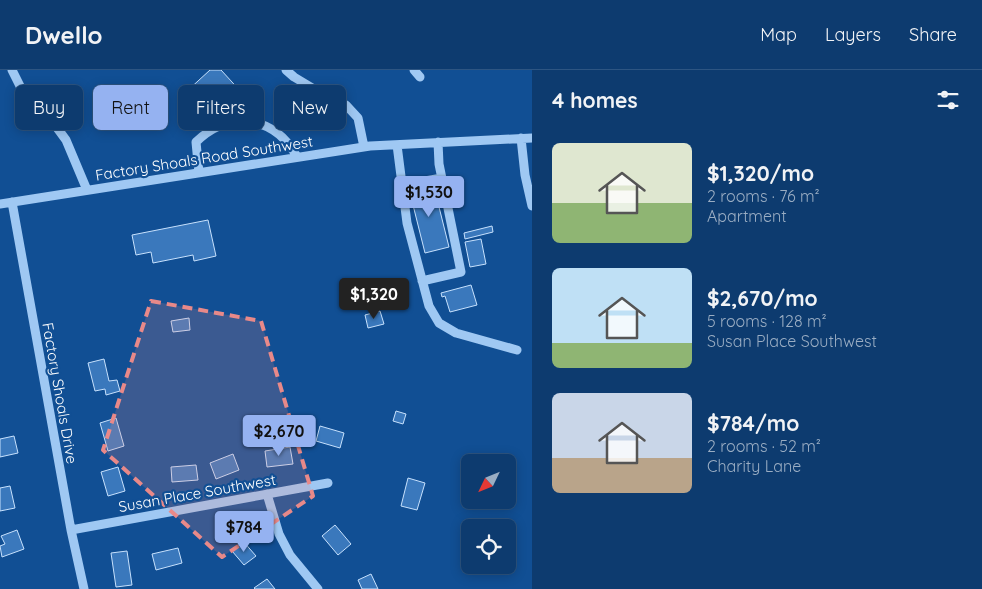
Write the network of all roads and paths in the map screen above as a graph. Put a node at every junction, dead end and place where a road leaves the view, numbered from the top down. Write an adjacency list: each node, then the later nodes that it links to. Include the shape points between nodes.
1 (12, 70): 12 (street, via 28,102 55,125 66,140)
2 (286, 70): 7 (street, via 294,78 346,105 358,118)
3 (521, 138): 4 (street, Factory Shoals Road Southwest); 5 (street, Factory Shoals Road Southwest); 15 (street, via 524,175)
4 (532, 138)
5 (438, 142): 6 (street, Factory Shoals Road Southwest); 10 (street)
6 (397, 144): 7 (street, Factory Shoals Road Southwest); 11 (street)
7 (364, 147): 8 (street, Factory Shoals Road Southwest)
8 (297, 157): 9 (street, Factory Shoals Road Southwest); 9 (street, via 278,132 265,125 236,120 206,133 196,142)
9 (198, 173): 12 (street, Factory Shoals Road Southwest)
10 (442, 178): 11 (street); 16 (street, via 461,272)
11 (402, 185): 16 (street, via 407,223)
12 (87, 190): 13 (street, Factory Shoals Road Southwest)
13 (12, 202): 14 (street, Factory Shoals Road Southwest); 20 (street, Factory Shoals Drive)
14 (0, 204)
15 (532, 206)
16 (422, 281): 17 (street, via 438,323 456,334)
17 (517, 350)
18 (328, 483): 19 (street, Susan Place Southwest)
19 (267, 494): 20 (street, Susan Place Southwest); 22 (street, via 279,534 290,555)
20 (71, 530): 21 (street, Factory Shoals Drive)
21 (84, 589)
22 (318, 589)

